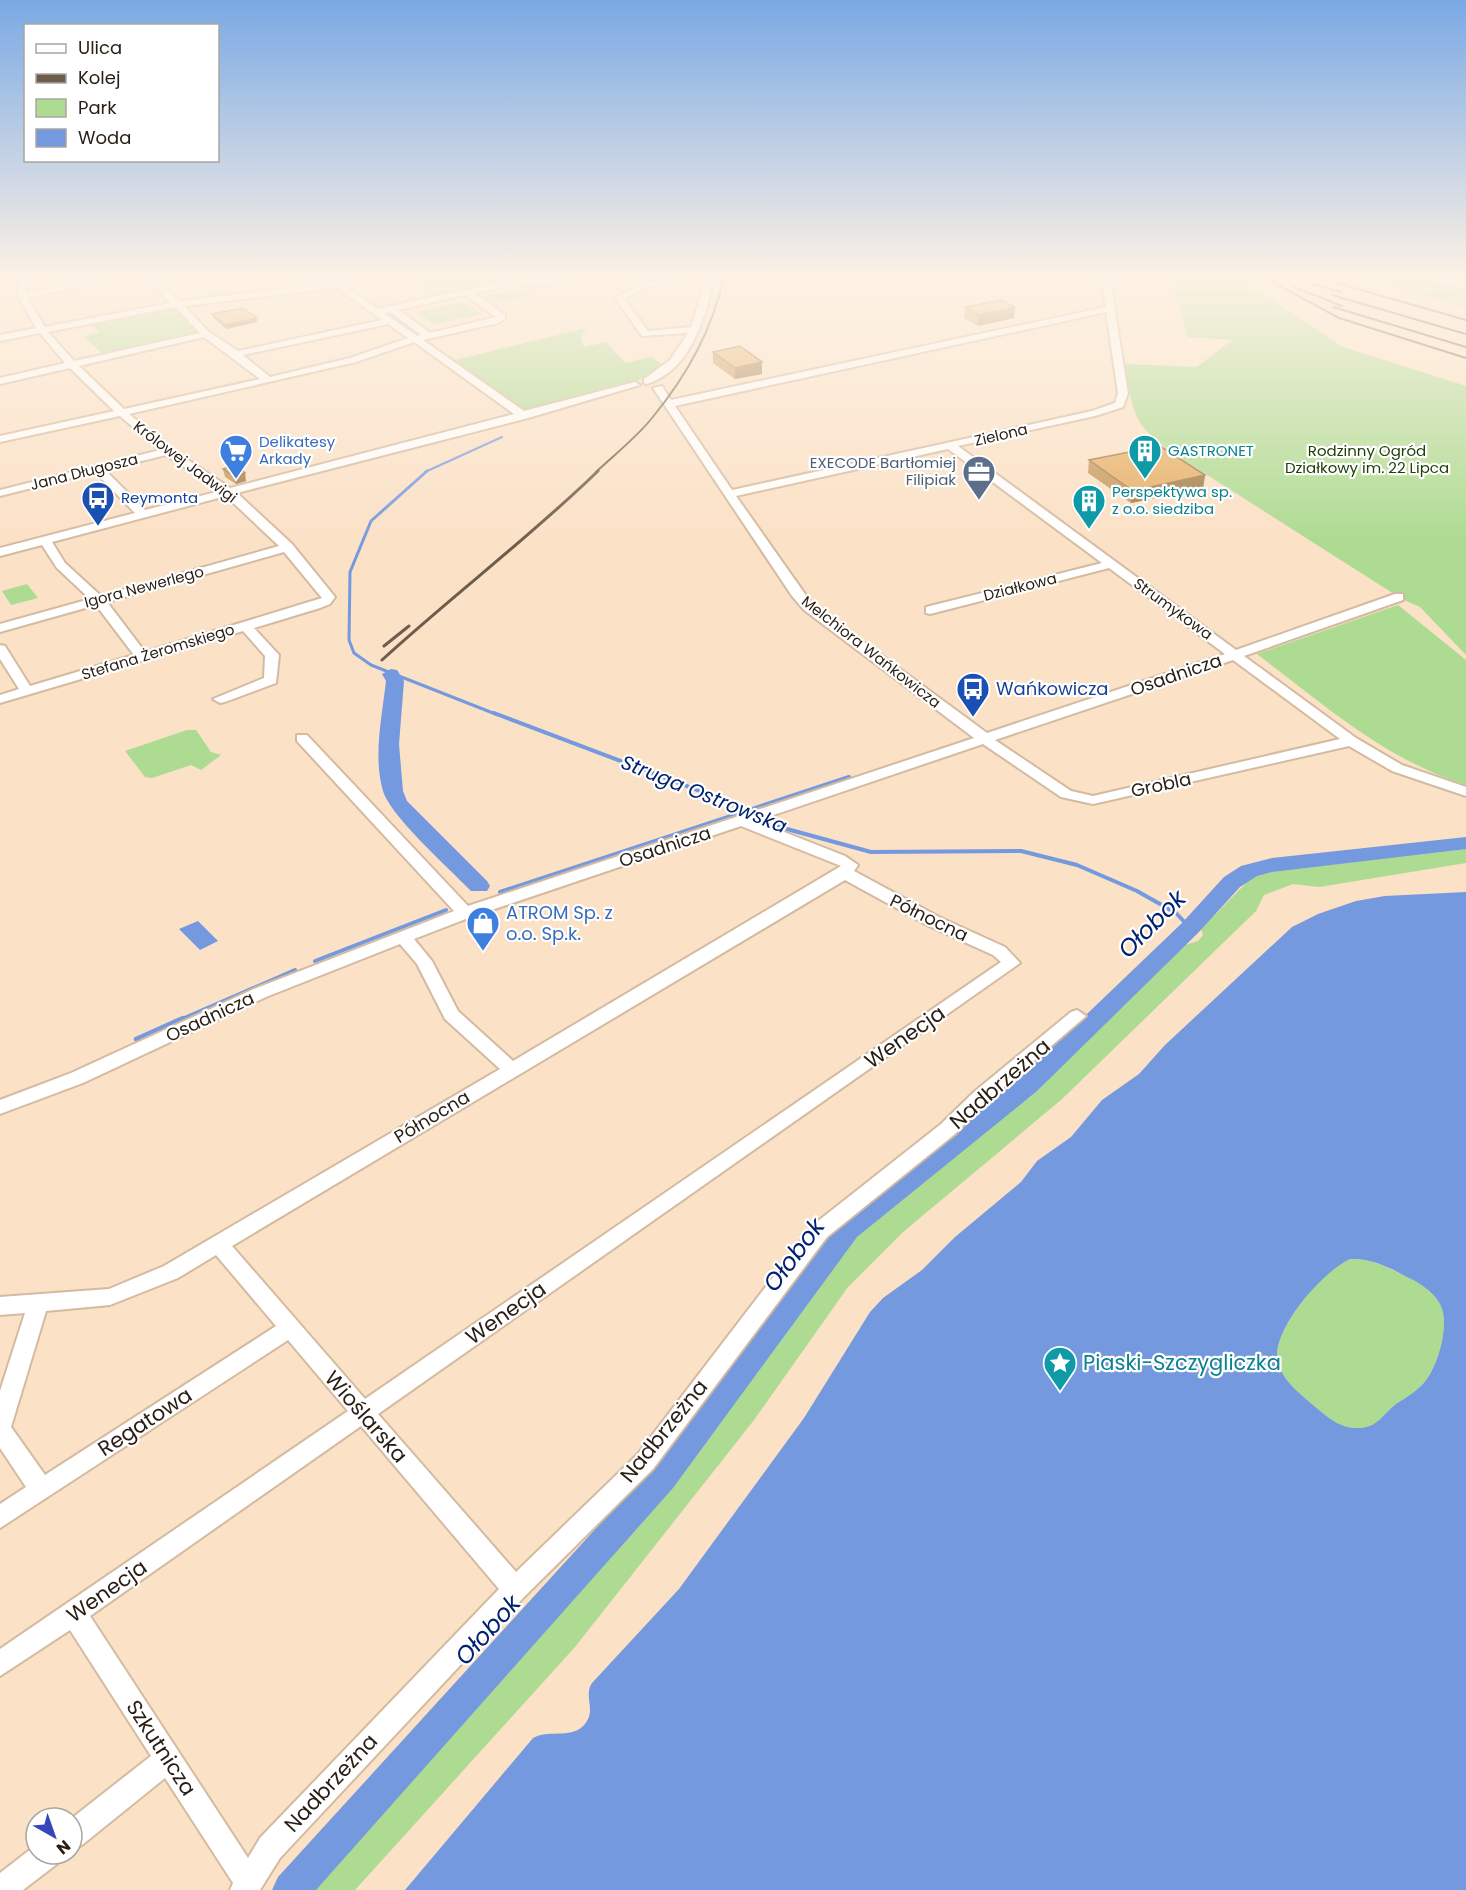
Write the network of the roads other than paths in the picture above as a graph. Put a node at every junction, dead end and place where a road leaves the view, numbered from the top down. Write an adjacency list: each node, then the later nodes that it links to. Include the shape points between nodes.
1 (56, 368): 11 (street)
2 (78, 368): 15 (street, Królowej Jadwigi)
3 (253, 368): 10 (street)
4 (318, 368): 10 (street)
5 (456, 368): 16 (street)
6 (668, 368): 13 (street)
7 (669, 368): 12 (street)
8 (835, 368): 14 (street)
9 (1119, 368): 18 (street, Zielona, via 1123,393 1119,405)
10 (268, 380): 15 (street)
11 (0, 381)
12 (658, 386): 13 (street); 14 (street, Melchiora Wańkowicza)
13 (642, 387): 14 (street, Melchiora Wańkowicza); 16 (street)
14 (669, 404): 23 (street, Melchiora Wańkowicza)
15 (121, 412): 17 (street); 19 (street, Królowej Jadwigi)
16 (524, 416): 22 (street)
17 (0, 439)
18 (951, 446): 23 (street, Zielona); 28 (street, Strumykowa)
19 (168, 451): 20 (street, Jana Długosza); 22 (street, Królowej Jadwigi)
20 (98, 468): 21 (street, Jana Długosza); 24 (street)
21 (0, 493)
22 (230, 493): 24 (street); 26 (street, Królowej Jadwigi)
23 (730, 494): 42 (street, Melchiora Wańkowicza, via 808,607)
24 (143, 515): 25 (street)
25 (45, 541): 27 (street); 30 (street, via 61,565)
26 (288, 547): 30 (street, Igora Newerlego); 31 (street, Królowej Jadwigi, via 329,597)
27 (0, 552)
28 (1111, 564): 32 (street, Działkowa); 36 (street, Strumykowa)
29 (1400, 597): 36 (street, Osadnicza)
30 (99, 600): 34 (street, Igora Newerlego); 37 (street)
31 (316, 605): 33 (street, Stefana Żeromskiego)
32 (930, 609)
33 (245, 626): 37 (street, Stefana Żeromskiego); 40 (street, via 272,655 271,680)
34 (0, 628)
35 (0, 649): 38 (street)
36 (1235, 655): 42 (street, Osadnicza); 43 (street, Strumykowa)
37 (142, 657): 38 (street, Stefana Żeromskiego)
38 (27, 691): 39 (street, Stefana Żeromskiego)
39 (0, 699)
40 (220, 699)
41 (302, 738): 47 (street)
42 (985, 740): 43 (street, Grobla, via 1058,790 1087,801); 45 (street, Osadnicza)
43 (1351, 741): 44 (street, Strumykowa, via 1397,768)
44 (1466, 792)
45 (743, 821): 46 (street, Północna, via 840,859 850,865); 47 (street, Osadnicza)
46 (845, 873): 49 (street, Północna, via 935,922 999,951); 51 (street, Północna)
47 (465, 914): 48 (street, Osadnicza)
48 (403, 937): 51 (street, via 424,961 451,1015); 52 (street, Osadnicza, via 260,993)
49 (1012, 963): 59 (street, Wenecja)
50 (1077, 1016): 63 (street, Nadbrzeżna, via 948,1128 820,1231 645,1462)
51 (512, 1070): 55 (street, Północna)
52 (44, 1092): 53 (street, Osadnicza); 54 (street, Osadnicza)
53 (0, 1107)
54 (0, 1118)
55 (218, 1245): 56 (street, Północna, via 171,1272 110,1297); 58 (street, Wioślarska)
56 (38, 1303): 57 (street, Północna); 60 (street)
57 (0, 1306)
58 (290, 1328): 59 (street, Wioślarska); 61 (street, Regatowa)
59 (362, 1413): 63 (street, Wioślarska); 64 (street, Wenecja)
60 (0, 1429): 61 (street)
61 (41, 1489): 62 (street, Regatowa)
62 (0, 1517)
63 (515, 1589): 69 (street, Nadbrzeżna, via 270,1848)
64 (74, 1614): 65 (street, Wenecja); 66 (street, Szkutnicza)
65 (0, 1664)
66 (168, 1759): 67 (street); 69 (street, Szkutnicza)
67 (84, 1826)
68 (32, 1866): 70 (street)
69 (246, 1886)
70 (2, 1890)

